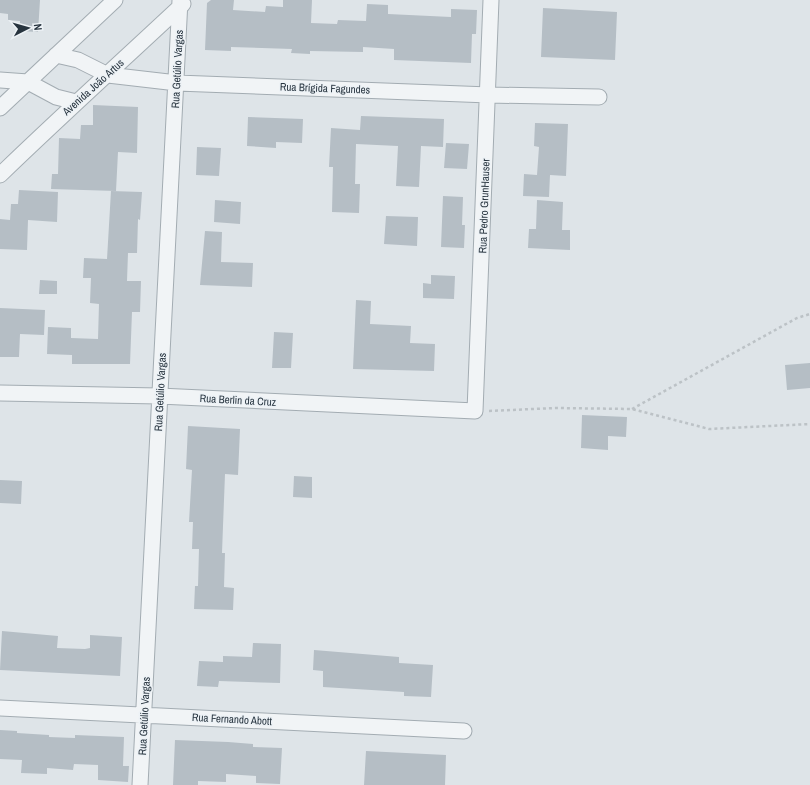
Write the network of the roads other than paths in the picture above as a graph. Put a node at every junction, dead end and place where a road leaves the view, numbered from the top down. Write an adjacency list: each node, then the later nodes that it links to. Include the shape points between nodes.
1 (114, 0): 4 (street)
2 (491, 0): 9 (street, Rua Pedro GrunHauser)
3 (182, 2): 5 (street, Avenida João Artus); 8 (street, Rua Getúlio Vargas)
4 (56, 55): 5 (street, Rua Brígida Fagundes, via 78,60); 7 (street)
5 (108, 75): 8 (street, Rua Brígida Fagundes); 11 (street, Avenida João Artus)
6 (0, 80): 7 (street)
7 (28, 82): 11 (street, via 56,97); 12 (street)
8 (176, 83): 9 (street, Rua Brígida Fagundes); 15 (street, Rua Getúlio Vargas)
9 (489, 95): 10 (street, Rua Brígida Fagundes); 16 (street, Rua Pedro GrunHauser)
10 (599, 97)
11 (76, 102): 13 (street, Avenida João Artus)
12 (0, 108)
13 (0, 175)
14 (0, 393): 15 (street, Rua Berlin da Cruz)
15 (159, 396): 16 (street, Rua Berlin da Cruz); 18 (street, Rua Getúlio Vargas)
16 (475, 412)
17 (0, 708): 18 (street, Rua Fernando Abott)
18 (144, 715): 19 (street, Rua Fernando Abott); 20 (street, Rua Getúlio Vargas)
19 (464, 731)
20 (140, 785)

